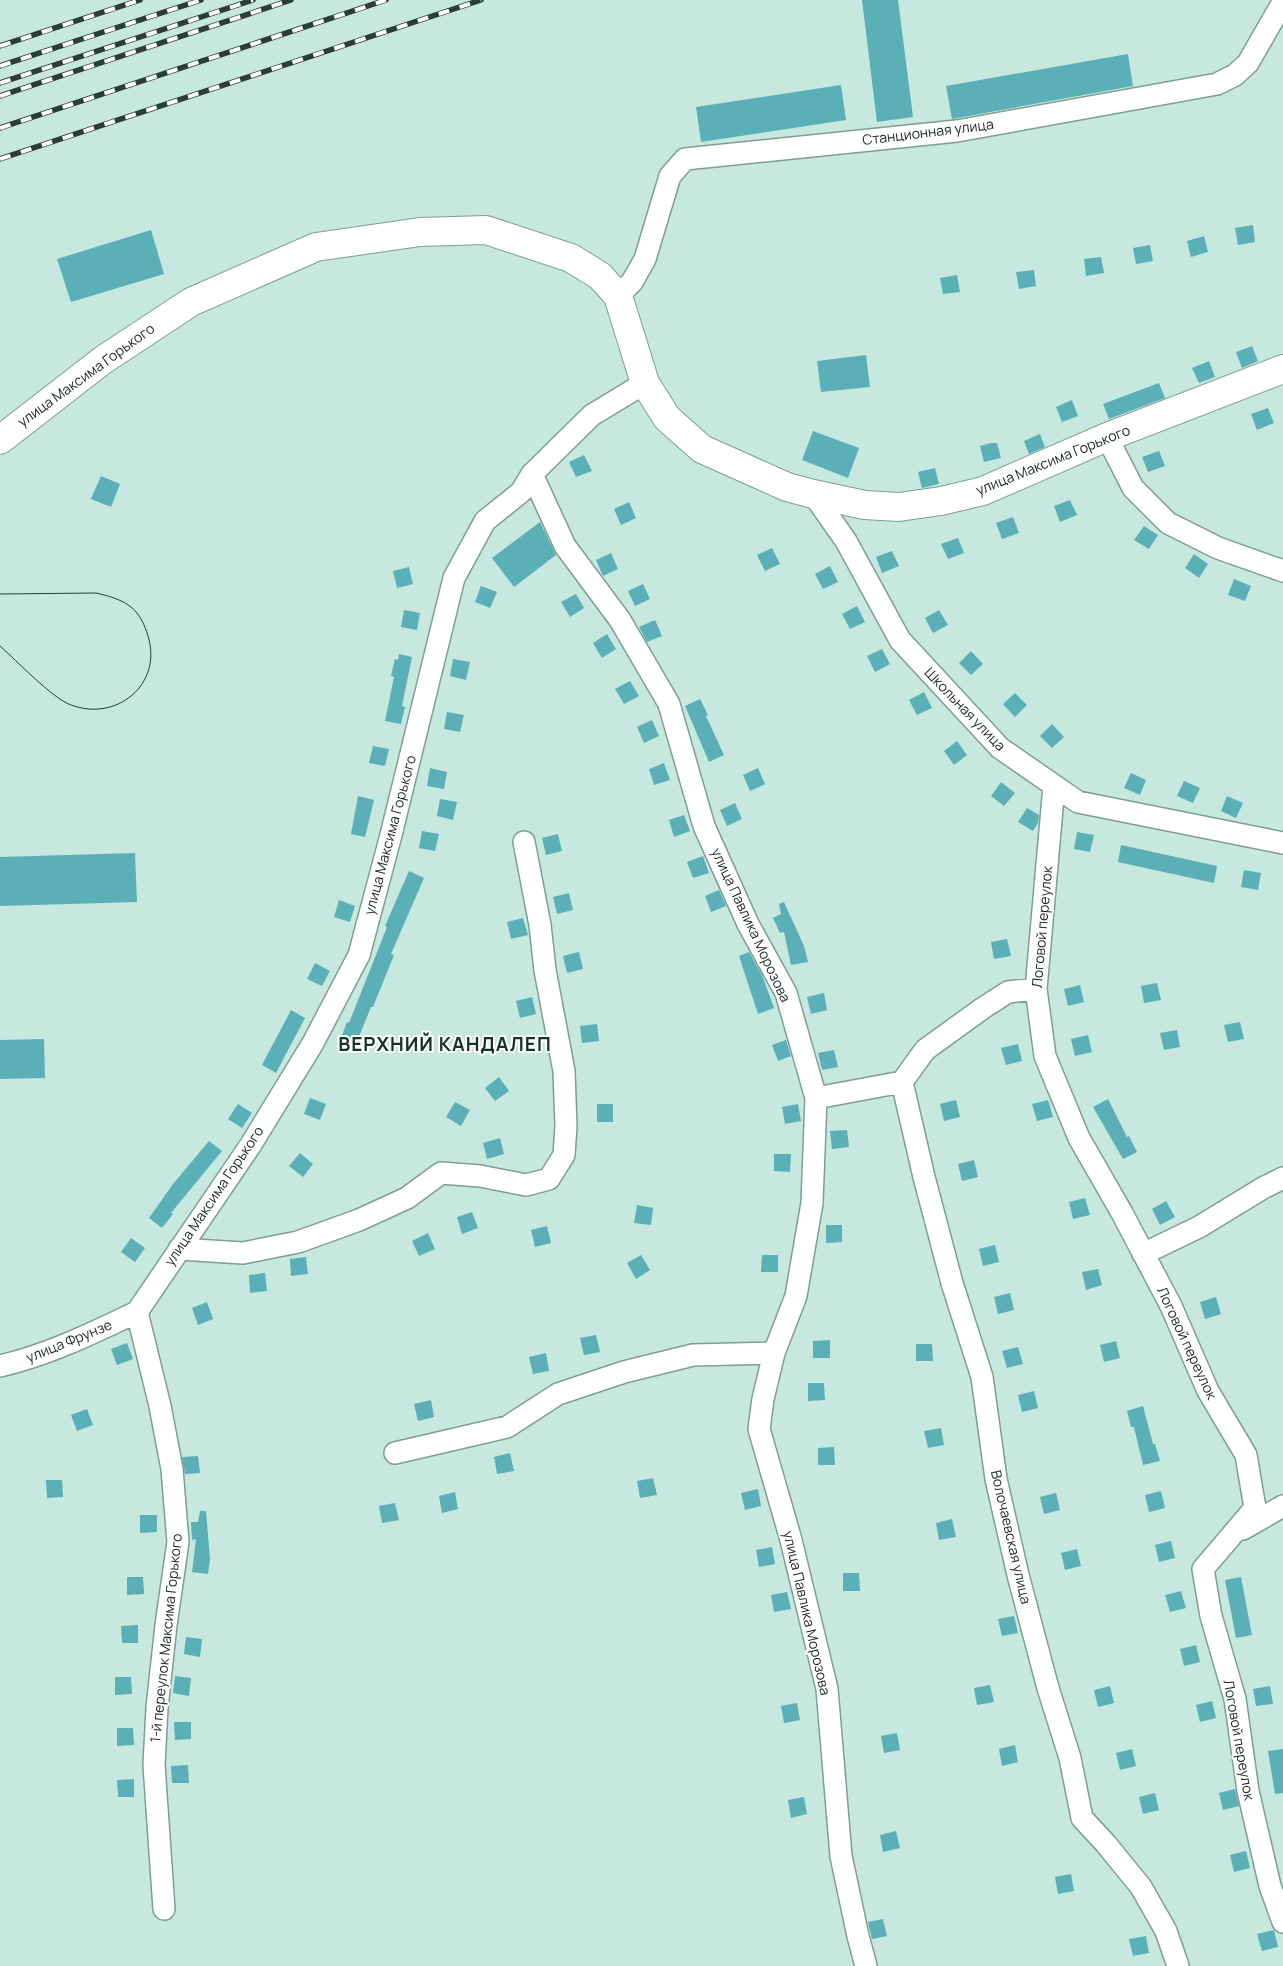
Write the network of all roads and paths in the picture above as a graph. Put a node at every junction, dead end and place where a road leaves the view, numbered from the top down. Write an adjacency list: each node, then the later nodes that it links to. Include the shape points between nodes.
1 (1283, 2): 2 (street, Станционная улица, via 1248,63 1235,75 1217,84 957,131 684,159 670,176 644,259 632,282)
2 (618, 296): 4 (street, улица Максима Горького); 6 (street, улица Максима Горького, via 600,276 572,258 486,230 406,233 316,247 191,302 102,360)
3 (1283, 369): 5 (street, улица Максима Горького)
4 (645, 383): 7 (street, улица Максима Горького, via 592,415); 8 (street, улица Максима Горького, via 667,418 702,449 787,487)
5 (1107, 437): 8 (street, улица Максима Горького, via 983,491 941,501 866,506); 9 (street, via 1133,488 1168,523 1218,548)
6 (0, 440)
7 (532, 474): 15 (street, улица Павлика Морозова, via 565,546 620,620 670,704 704,826 748,924 786,993); 17 (street, улица Максима Горького, via 520,492 485,521 454,578 392,835 359,955 289,1083)
8 (813, 494): 10 (street, Школьная улица, via 846,541 900,640 1000,748)
9 (1283, 571)
10 (1054, 786): 12 (street, Школьная улица, via 1078,802); 13 (street, Логовой переулок)
11 (524, 842): 17 (street, via 564,1071 564,1155 549,1179 526,1185 441,1173 407,1198 298,1242 243,1253)
12 (1283, 843)
13 (1036, 989): 14 (street, via 1008,992 983,1008 925,1050); 18 (street, Логовой переулок, via 1045,1056 1079,1138)
14 (902, 1082): 15 (street); 28 (street, Волочаевская улица, via 950,1273 982,1377 998,1489 1048,1688 1070,1758 1082,1818 1142,1888 1166,1931)
15 (816, 1098): 20 (street, улица Павлика Морозова, via 812,1203 796,1296)
16 (1283, 1178): 18 (street, via 1199,1227)
17 (179, 1248): 19 (street, улица Максима Горького)
18 (1143, 1254): 24 (street, Логовой переулок, via 1171,1306 1208,1391 1246,1455 1255,1508)
19 (137, 1312): 21 (street, улица Фрунзе, via 88,1335); 25 (street, 1-й переулок Максима Горького, via 172,1469 178,1542 157,1708 154,1766)
20 (774, 1353): 22 (street, via 693,1356 624,1372 558,1394 507,1427); 27 (street, улица Павлика Морозова, via 759,1429 791,1540 827,1689 841,1856)
21 (0, 1366)
22 (395, 1453)
23 (1283, 1506): 24 (street, Логовой переулок)
24 (1230, 1537): 26 (street, Логовой переулок, via 1203,1569 1211,1616 1235,1699 1248,1791 1270,1886)
25 (164, 1909)
26 (1283, 1922)
27 (866, 1966)
28 (1178, 1966)

